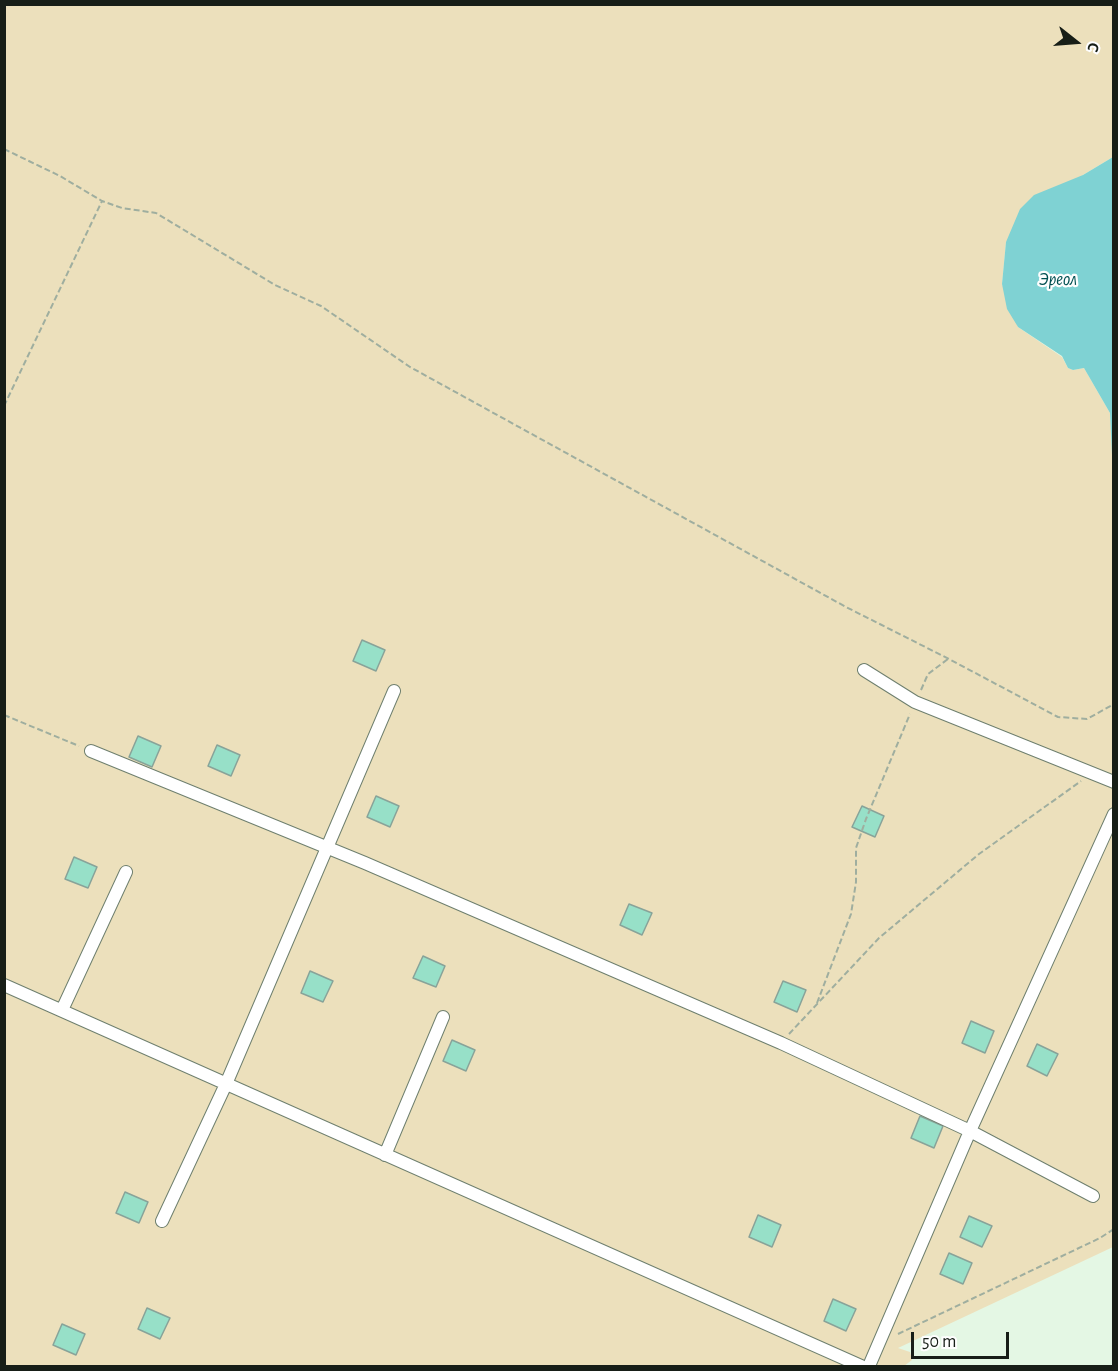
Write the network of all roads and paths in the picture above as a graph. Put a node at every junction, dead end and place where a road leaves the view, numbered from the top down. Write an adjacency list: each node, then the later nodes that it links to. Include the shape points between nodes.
1 (4, 149): 2 (path)
2 (102, 201): 3 (path); 4 (path, via 156,213 275,285 321,306 410,367 825,596)
3 (4, 406)
4 (949, 659): 7 (path, via 928,674); 8 (path, via 1058,717 1087,719)
5 (864, 670): 7 (lane)
6 (394, 691): 14 (lane)
7 (915, 702): 11 (lane); 17 (path, via 862,828 856,848 851,914)
8 (1113, 704)
9 (4, 715): 10 (path)
10 (91, 751): 14 (lane)
11 (1091, 774): 12 (lane); 17 (path, via 980,854 879,938)
12 (1113, 782)
13 (1113, 814): 22 (lane)
14 (327, 848): 20 (lane); 21 (lane)
15 (126, 872): 18 (lane)
16 (4, 985): 18 (lane)
17 (816, 1006): 20 (path)
18 (62, 1010): 21 (lane)
19 (443, 1017): 23 (lane)
20 (781, 1043): 22 (lane)
21 (226, 1084): 23 (lane); 25 (lane)
22 (970, 1131): 24 (lane); 29 (lane)
23 (385, 1155): 28 (lane)
24 (1094, 1196)
25 (162, 1221)
26 (1113, 1229): 27 (path)
27 (891, 1337)
28 (861, 1366)
29 (869, 1366)

